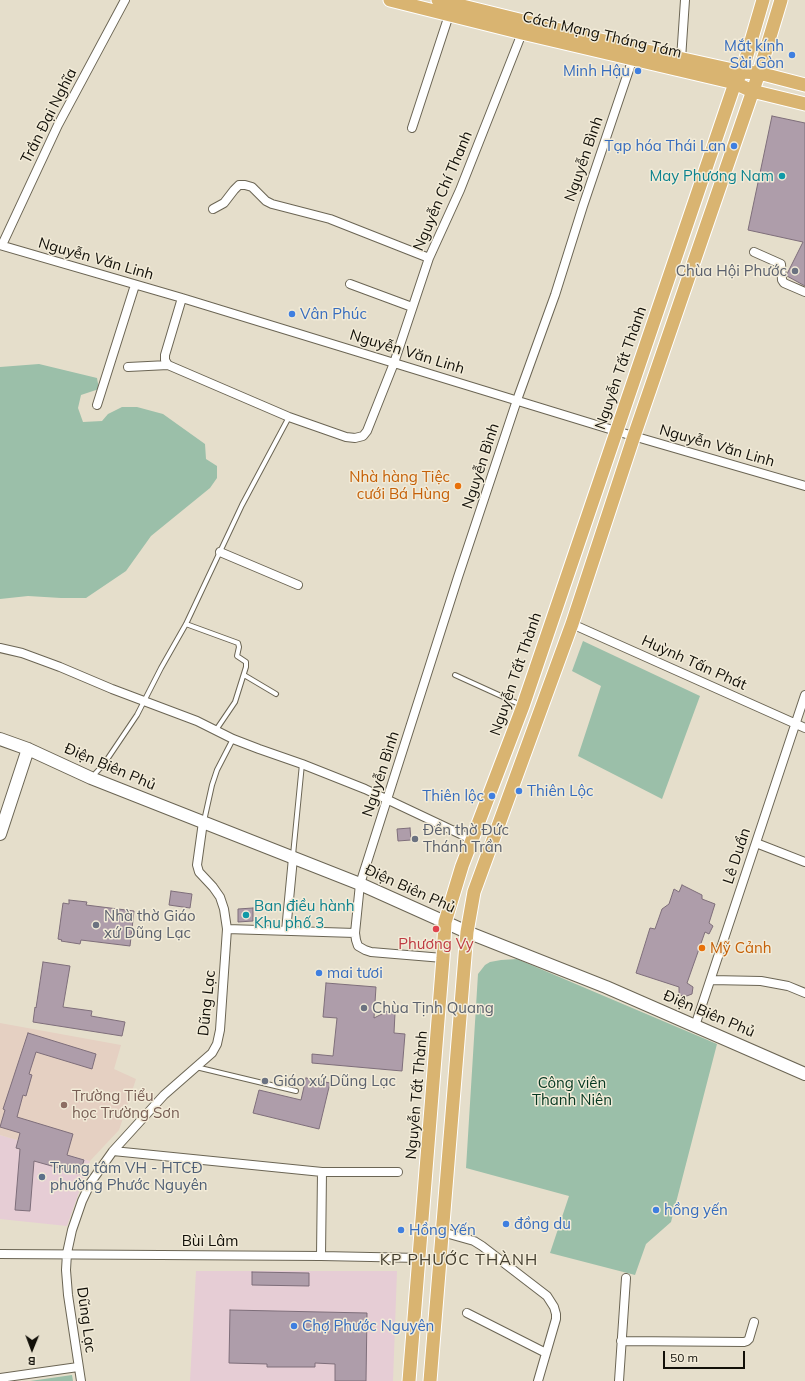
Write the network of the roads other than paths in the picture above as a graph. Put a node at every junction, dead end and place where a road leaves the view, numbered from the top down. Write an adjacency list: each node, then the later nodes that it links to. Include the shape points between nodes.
1 (125, 0): 18 (street, Trần Đại Nghĩa, via 58,125)
2 (390, 0): 7 (main road, Cách Mạng Tháng Tám)
3 (438, 0): 7 (main road, Cách Mạng Tháng Tám)
4 (685, 0): 10 (street)
5 (763, 0): 12 (main road, Nguyễn Tất Thành)
6 (781, 0): 11 (main road)
7 (455, 6): 8 (main road, Cách Mạng Tháng Tám); 10 (main road, Cách Mạng Tháng Tám); 16 (street)
8 (522, 33): 9 (main road, Cách Mạng Tháng Tám); 20 (street, Nguyễn Chí Thanh, via 460,190)
9 (633, 58): 12 (main road, Cách Mạng Tháng Tám); 29 (street, Nguyễn Bình, via 555,295)
10 (681, 59): 12 (main road, Cách Mạng Tháng Tám)
11 (759, 73): 12 (main road, Cách Mạng Tháng Tám); 13 (main road, Cách Mạng Tháng Tám); 14 (main road)
12 (738, 78): 14 (main road, Cách Mạng Tháng Tám); 32 (main road, Nguyễn Tất Thành)
13 (805, 85)
14 (752, 91): 15 (main road, Cách Mạng Tháng Tám); 33 (main road)
15 (805, 104)
16 (412, 128)
17 (213, 209): 20 (street, via 224,203 239,185 245,185 252,187 272,204 330,219)
18 (1, 245): 22 (street, Nguyễn Văn Linh)
19 (754, 252): 23 (street, via 781,264 784,283)
20 (429, 258): 25 (street, Nguyễn Chí Thanh)
21 (350, 284): 25 (street)
22 (135, 285): 24 (street, Nguyễn Văn Linh); 30 (street)
23 (805, 292)
24 (182, 298): 26 (street, Nguyễn Văn Linh); 27 (street, via 165,355 164,360)
25 (412, 307): 26 (street, Nguyễn Chí Thanh)
26 (394, 363): 29 (street, Nguyễn Văn Linh); 31 (street, Nguyễn Chí Thanh, via 363,436 346,437)
27 (168, 365): 28 (street); 31 (street)
28 (128, 367)
29 (517, 400): 32 (street, Nguyễn Văn Linh); 54 (street, Nguyễn Bình)
30 (98, 405)
31 (289, 417): 35 (lane)
32 (616, 431): 33 (street, Nguyễn Văn Linh); 45 (main road, Nguyễn Tất Thành)
33 (634, 436): 34 (street, Nguyễn Văn Linh); 38 (main road)
34 (805, 486)
35 (220, 552): 36 (street); 37 (lane)
36 (298, 585)
37 (186, 624): 40 (lane, via 238,643 237,656 246,662); 44 (lane)
38 (572, 624): 46 (street, Huỳnh Tấn Phát); 65 (main road, via 474,892)
39 (0, 648): 44 (street, via 22,653)
40 (244, 675): 42 (lane); 48 (lane, via 235,702)
41 (455, 675): 45 (lane)
42 (276, 694)
43 (805, 695): 46 (street, Lê Duẩn)
44 (144, 701): 48 (street); 53 (lane, via 116,748)
45 (523, 706): 57 (main road, Nguyễn Tất Thành)
46 (796, 724): 47 (street, Huỳnh Tấn Phát); 58 (street, Lê Duẩn)
47 (805, 728)
48 (216, 731): 50 (street)
49 (0, 739): 51 (street, Điện Biên Phủ)
50 (234, 739): 52 (street); 55 (lane, via 217,770)
51 (28, 749): 53 (street, Điện Biên Phủ); 56 (street)
52 (302, 764): 54 (street); 59 (lane)
53 (91, 778): 55 (street, Điện Biên Phủ)
54 (387, 800): 57 (street); 61 (street, Nguyễn Bình)
55 (203, 822): 59 (street, Điện Biên Phủ); 63 (street, Dũng Lạc, via 197,864 199,872 220,897)
56 (0, 834)
57 (473, 840): 62 (main road, Nguyễn Tất Thành, via 462,866)
58 (756, 843): 60 (street); 68 (street, Lê Duẩn)
59 (293, 858): 61 (street, Điện Biên Phủ); 64 (street)
60 (805, 862)
61 (360, 884): 62 (street, Điện Biên Phủ); 66 (street, Nguyễn Bình)
62 (445, 922): 65 (street, Điện Biên Phủ); 67 (main road, Nguyễn Tất Thành)
63 (227, 929): 64 (street); 71 (street, Dũng Lạc, via 217,1044 212,1053)
64 (286, 931): 66 (street)
65 (467, 932): 70 (street, Điện Biên Phủ); 77 (main road)
66 (355, 933): 67 (street, via 358,946 365,950)
67 (444, 958): 81 (main road, Nguyễn Tất Thành)
68 (711, 980): 69 (street, via 761,981); 70 (street, Lê Duẩn)
69 (805, 992)
70 (696, 1026): 72 (street, Điện Biên Phủ)
71 (196, 1067): 73 (lane); 74 (street, Dũng Lạc, via 164,1095)
72 (805, 1074)
73 (296, 1091)
74 (113, 1151): 75 (street); 79 (street, Dũng Lạc, via 91,1182 82,1201)
75 (322, 1172): 76 (street); 80 (street)
76 (398, 1172)
77 (442, 1232): 86 (street, via 478,1243 547,1296 556,1319); 91 (main road)
78 (0, 1254): 79 (street, Bùi Lâm)
79 (67, 1254): 80 (street, Bùi Lâm); 87 (street, Dũng Lạc, via 68,1295)
80 (321, 1256): 81 (street, Bùi Lâm)
81 (420, 1258): 90 (main road, Nguyễn Tất Thành)
82 (626, 1278): 85 (street)
83 (467, 1313): 86 (street)
84 (754, 1322): 85 (street, via 750,1339 744,1342)
85 (621, 1342): 93 (street)
86 (546, 1353): 92 (street)
87 (78, 1367): 88 (street); 89 (street, Dũng Lạc)
88 (0, 1378)
89 (80, 1381)
90 (409, 1381)
91 (430, 1381)
92 (538, 1381)
93 (618, 1381)

